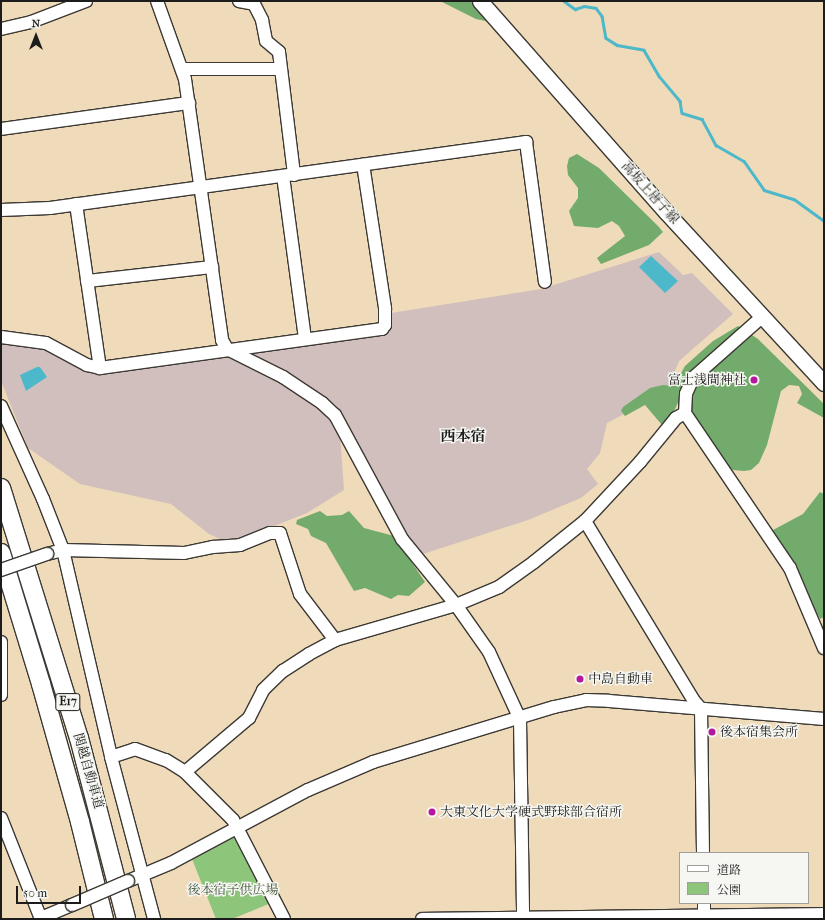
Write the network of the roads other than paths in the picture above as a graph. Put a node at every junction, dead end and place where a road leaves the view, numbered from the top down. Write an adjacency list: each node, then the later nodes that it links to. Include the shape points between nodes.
1 (86, 1): 5 (street)
2 (157, 1): 7 (street)
3 (239, 1): 8 (street, via 254,4 266,41 279,52)
4 (480, 1): 19 (main road, 高坂上唐子線)
5 (62, 6): 6 (street, via 31,22)
6 (1, 29)
7 (182, 69): 8 (street); 9 (street)
8 (280, 69): 12 (street)
9 (190, 103): 10 (street); 13 (street)
10 (1, 129)
11 (363, 165): 12 (street); 18 (street, via 526,142); 21 (street, via 385,324 382,329)
12 (289, 175): 13 (street); 21 (street)
13 (200, 186): 14 (street); 16 (street)
14 (76, 204): 15 (street); 17 (street)
15 (1, 210)
16 (212, 266): 17 (street); 22 (street, via 222,340)
17 (87, 281): 23 (street)
18 (545, 282)
19 (762, 316): 24 (main road, 高坂上唐子線); 26 (street, via 693,378 686,394)
20 (1, 337): 23 (street, via 50,345 87,365)
21 (305, 339): 22 (street)
22 (227, 349): 23 (street); 32 (street, via 283,377 322,403 335,415 402,539)
23 (100, 368)
24 (824, 383)
25 (1, 406): 29 (street)
26 (685, 413): 28 (street, via 676,418); 35 (street, via 790,568)
27 (1, 488): 52 (highway, 関越自動車道 / E17, via 79,738)
28 (585, 522): 32 (street, via 499,587); 37 (street)
29 (63, 550): 31 (street, bridge); 33 (street, via 184,554 213,547 240,545 270,533 280,534 300,594); 40 (street)
30 (1, 553): 51 (highway, 関越自動車道 / E17, via 48,707)
31 (1, 570)
32 (456, 605): 33 (street); 38 (street, via 489,652)
33 (335, 640): 41 (street, via 283,671 263,690 249,718)
34 (1, 642): 36 (street)
35 (824, 648)
36 (1, 695)
37 (701, 709): 38 (street, via 586,700 554,707); 39 (street); 44 (street)
38 (520, 719): 43 (street, via 373,762 308,790); 49 (street)
39 (824, 719)
40 (111, 756): 41 (street, via 135,749 166,760); 45 (street)
41 (185, 772): 43 (street, via 233,820)
42 (1, 818): 50 (street)
43 (237, 828): 45 (street, via 172,863); 54 (street)
44 (703, 852)
45 (143, 874): 50 (street, bridge); 53 (street)
46 (704, 904): 48 (street)
47 (824, 914): 48 (street)
48 (704, 917): 49 (street)
49 (523, 918): 55 (street)
50 (41, 919)
51 (104, 919)
52 (126, 919)
53 (154, 919)
54 (284, 919)
55 (422, 919)

